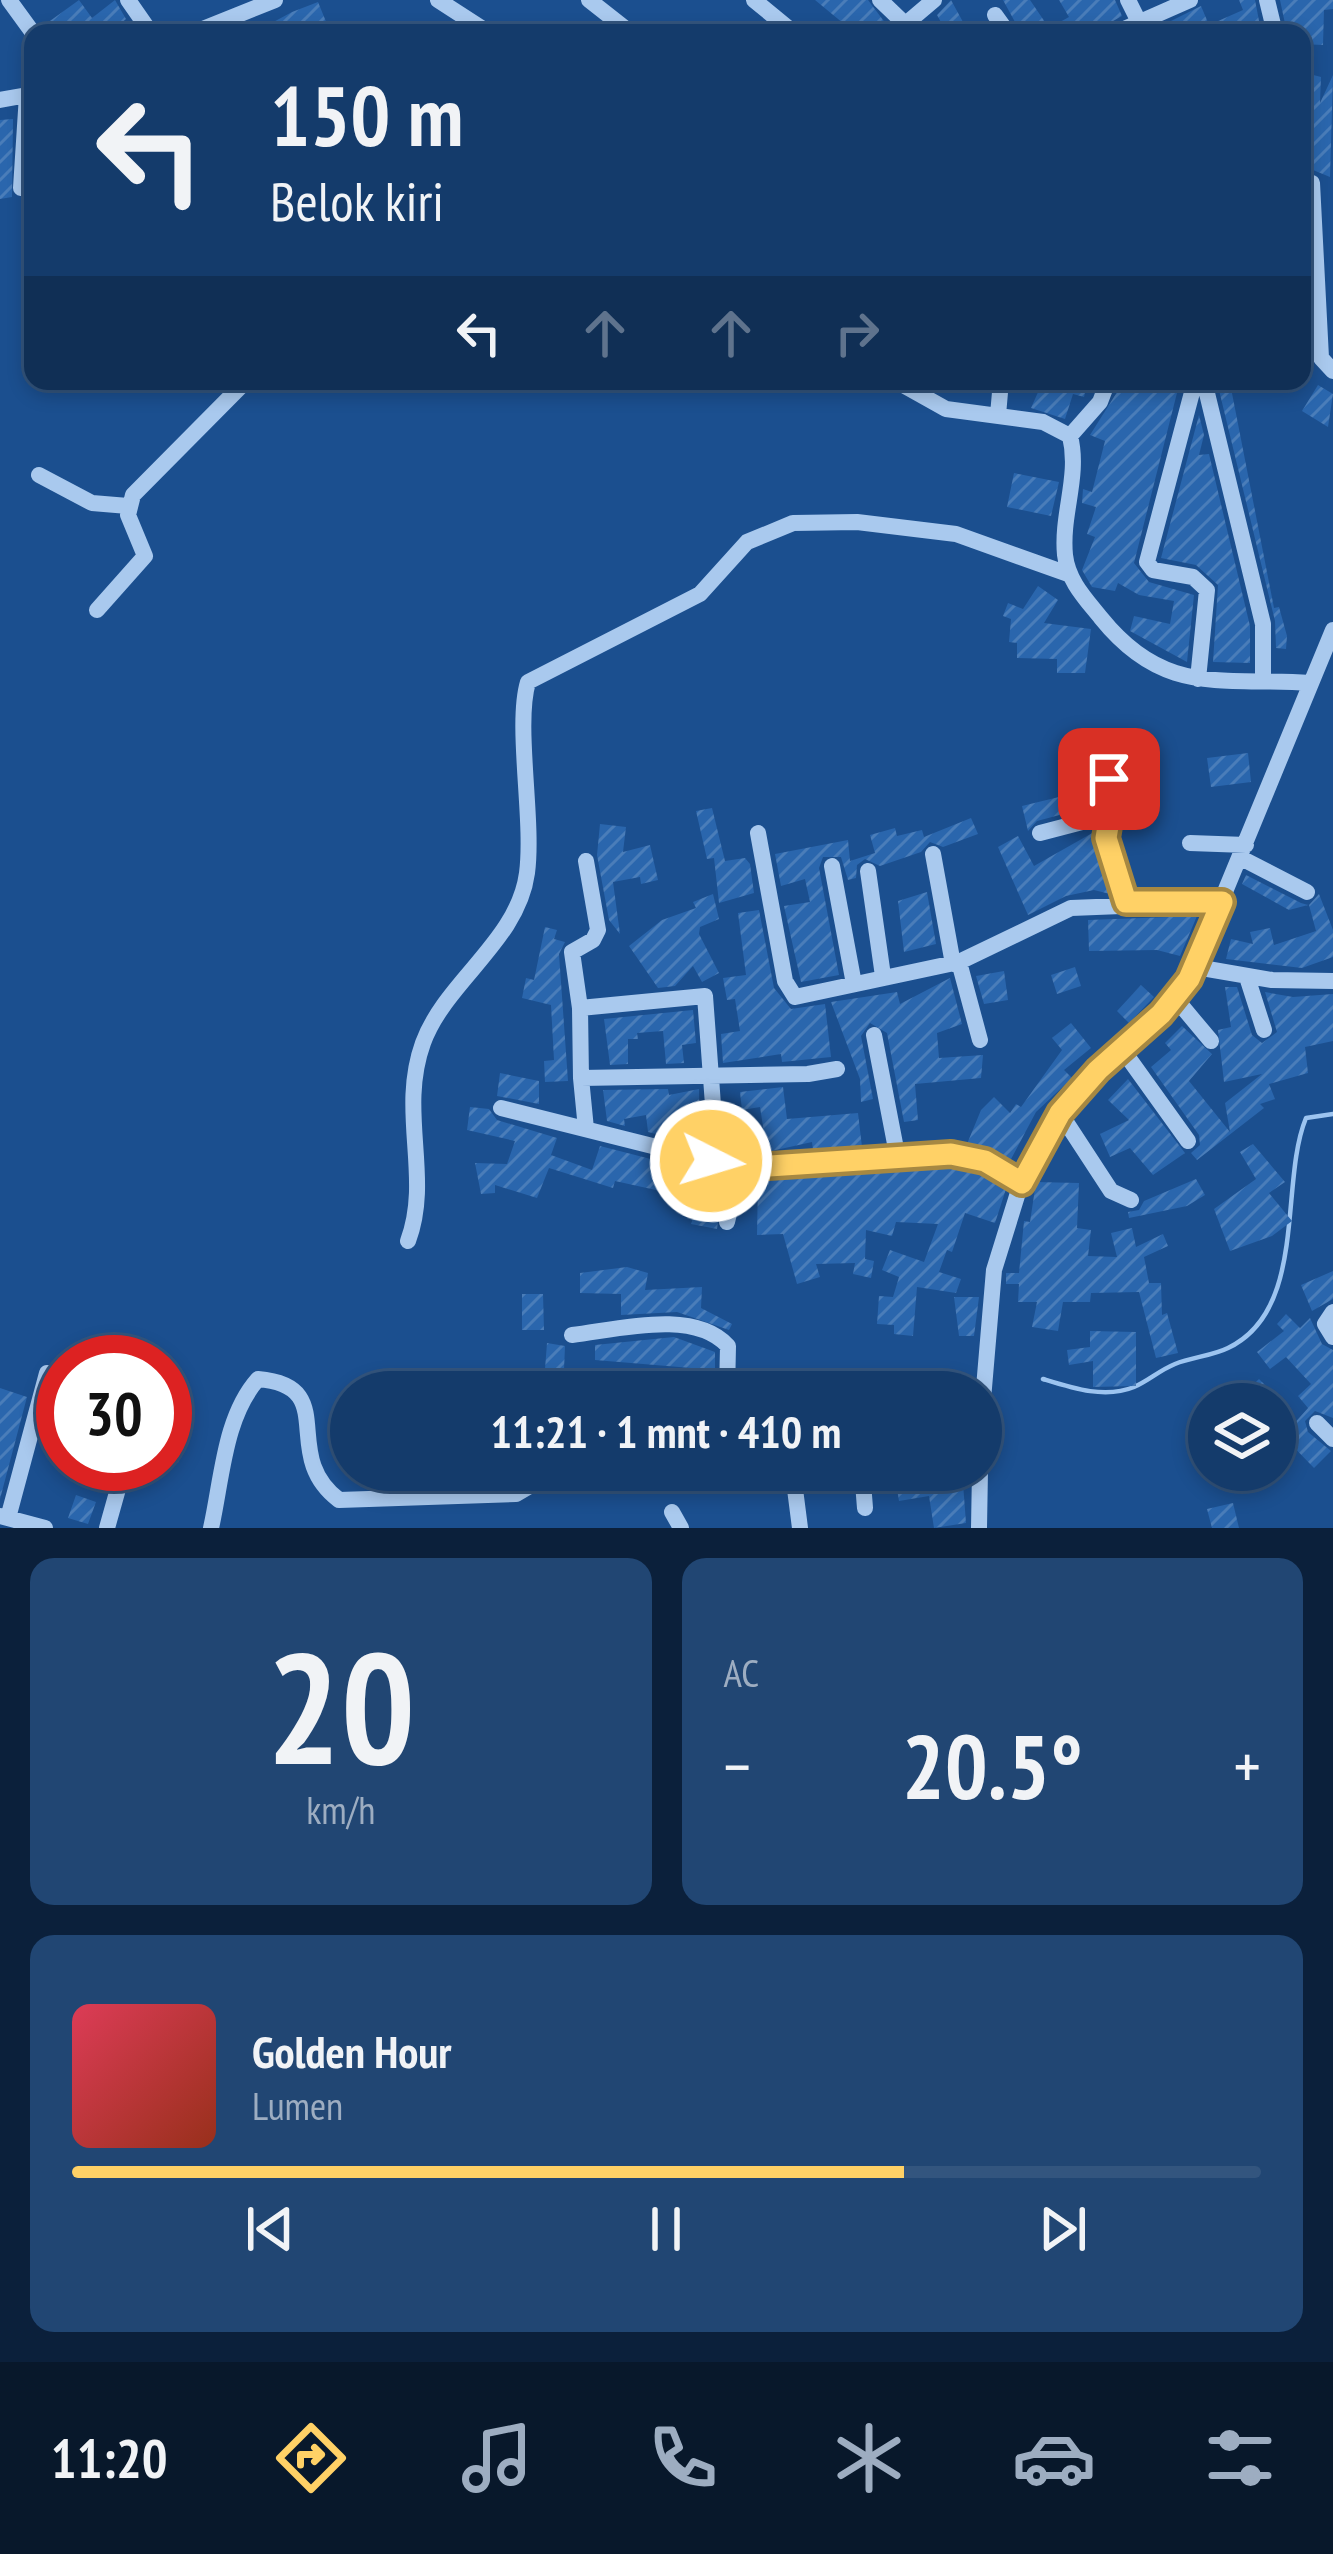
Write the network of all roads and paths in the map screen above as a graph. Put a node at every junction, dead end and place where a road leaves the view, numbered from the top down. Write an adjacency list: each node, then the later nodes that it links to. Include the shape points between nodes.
1 (274, 0): 9 (street)
2 (438, 0): 10 (street)
3 (590, 0): 11 (street)
4 (754, 0): 12 (street)
5 (1128, 0): 15 (street)
6 (1190, 0): 15 (street)
7 (931, 1): 13 (street)
8 (995, 15): 14 (street)
9 (218, 24)
10 (475, 24)
11 (621, 24)
12 (783, 24)
13 (906, 24)
14 (1002, 24)
15 (1148, 24)
16 (24, 157): 17 (street)
17 (21, 188)
18 (1311, 233): 19 (street, via 1321,358)
19 (1333, 371)
20 (237, 390): 29 (street)
21 (914, 390): 26 (street, via 946,409)
22 (1000, 390): 26 (street)
23 (1105, 390): 27 (street)
24 (1193, 390): 34 (street, via 1147,562 1207,590)
25 (1206, 390): 35 (street, via 1263,624)
26 (998, 415): 27 (street)
27 (1070, 436): 30 (street)
28 (39, 475): 29 (street, via 92,503)
29 (128, 506): 31 (street, via 145,556)
30 (1068, 574): 34 (street, via 1126,650); 76 (street, via 956,534 794,523 747,542 700,594 528,682 527,875 509,917 419,1055 410,1106 416,1219)
31 (97, 610)
32 (1333, 630): 33 (street)
33 (1325, 669): 36 (street)
34 (1198, 679): 35 (street)
35 (1263, 679): 36 (street)
36 (1310, 683): 42 (street)
37 (1073, 790): 38 (street, via 1113,781)
38 (1109, 815): 40 (street); 48 (street, via 1108,854)
39 (758, 833): 55 (street, via 788,994)
40 (1040, 833)
41 (1190, 843): 42 (street)
42 (1244, 851): 47 (street); 49 (street)
43 (933, 854): 50 (street)
44 (586, 861): 57 (street, via 598,930 572,952)
45 (832, 866): 55 (street)
46 (868, 871): 52 (street)
47 (1306, 892)
48 (1126, 902): 49 (street); 50 (street, via 1052,914)
49 (1222, 902): 51 (street)
50 (956, 963): 52 (street); 60 (street)
51 (1196, 967): 53 (street); 56 (street)
52 (883, 976): 55 (street)
53 (1247, 977): 54 (street); 58 (street)
54 (1333, 982)
55 (854, 984)
56 (1175, 998): 61 (street); 62 (street)
57 (580, 1008): 64 (street, via 702,993); 65 (street)
58 (1264, 1030)
59 (874, 1036): 70 (street)
60 (980, 1040)
61 (1210, 1041)
62 (1122, 1049): 67 (street); 69 (street)
63 (837, 1069): 64 (street)
64 (712, 1075): 65 (street); 71 (street)
65 (581, 1078): 68 (street)
66 (502, 1108): 68 (street)
67 (1060, 1113): 73 (street); 74 (street, via 1111,1191)
68 (586, 1129): 71 (street)
69 (1188, 1141)
70 (897, 1154): 72 (street); 73 (street, via 968,1155)
71 (711, 1161): 72 (street)
72 (740, 1168): 75 (street)
73 (1022, 1183): 81 (street, via 994,1270)
74 (1131, 1200)
75 (727, 1222)
76 (408, 1241)
77 (1333, 1312): 79 (street, via 1325,1324)
78 (572, 1335): 80 (street, via 665,1325 714,1334 728,1346)
79 (1333, 1337)
80 (728, 1371)
81 (985, 1371)
82 (36, 1410): 93 (street)
83 (1317, 1423): 84 (street)
84 (1333, 1439)
85 (117, 1491): 95 (street)
86 (330, 1491): 88 (street, via 339,1500)
87 (330, 1491): 96 (street, via 311,1471 297,1390 258,1379 235,1419)
88 (521, 1491)
89 (795, 1491): 97 (street)
90 (864, 1491): 92 (street)
91 (980, 1491): 98 (street)
92 (865, 1508)
93 (4, 1517): 94 (street)
94 (45, 1528)
95 (107, 1528)
96 (211, 1528)
97 (800, 1528)
98 (979, 1528)

